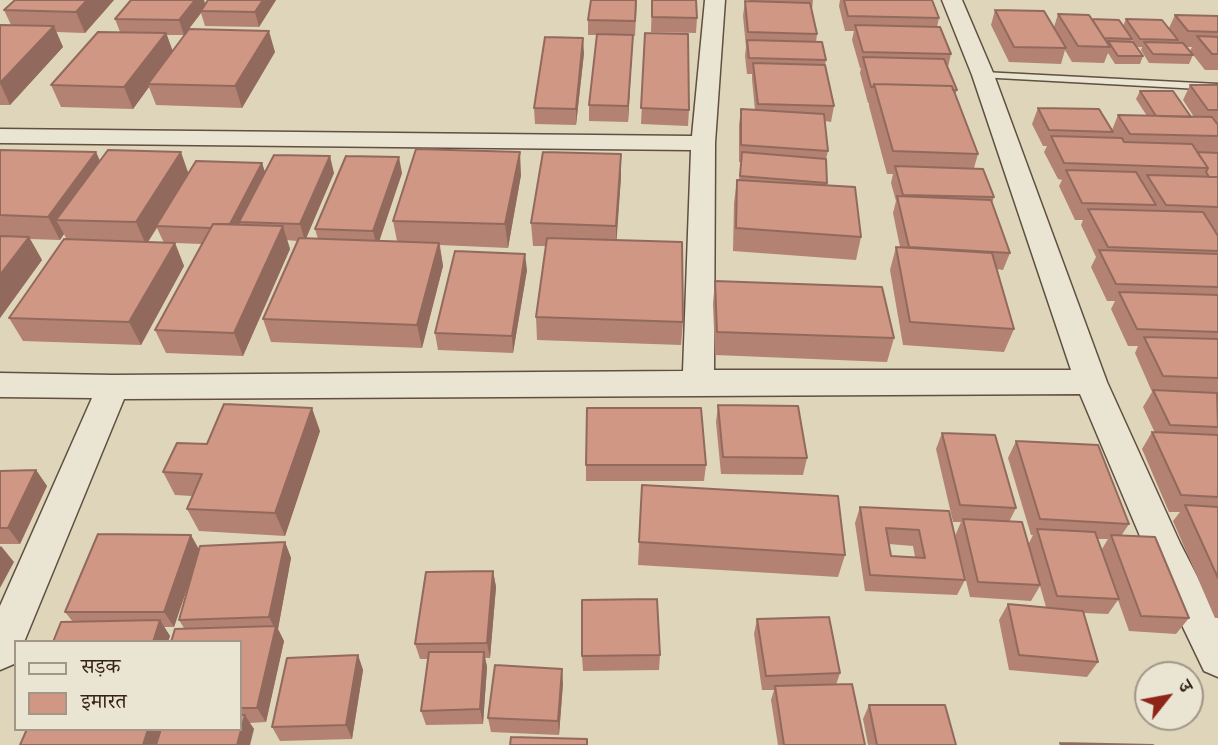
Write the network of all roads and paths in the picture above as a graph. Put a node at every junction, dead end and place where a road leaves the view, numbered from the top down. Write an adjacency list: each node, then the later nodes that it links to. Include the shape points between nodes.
1 (715, 0): 6 (street)
2 (952, 0): 3 (street)
3 (983, 75): 4 (lane); 8 (street)
4 (1218, 87)
5 (0, 136): 6 (street)
6 (703, 143): 7 (street)
7 (698, 382): 8 (street); 10 (street)
8 (1091, 382): 12 (street)
9 (0, 385): 10 (street)
10 (113, 387): 11 (street)
11 (0, 651)
12 (1218, 658)

